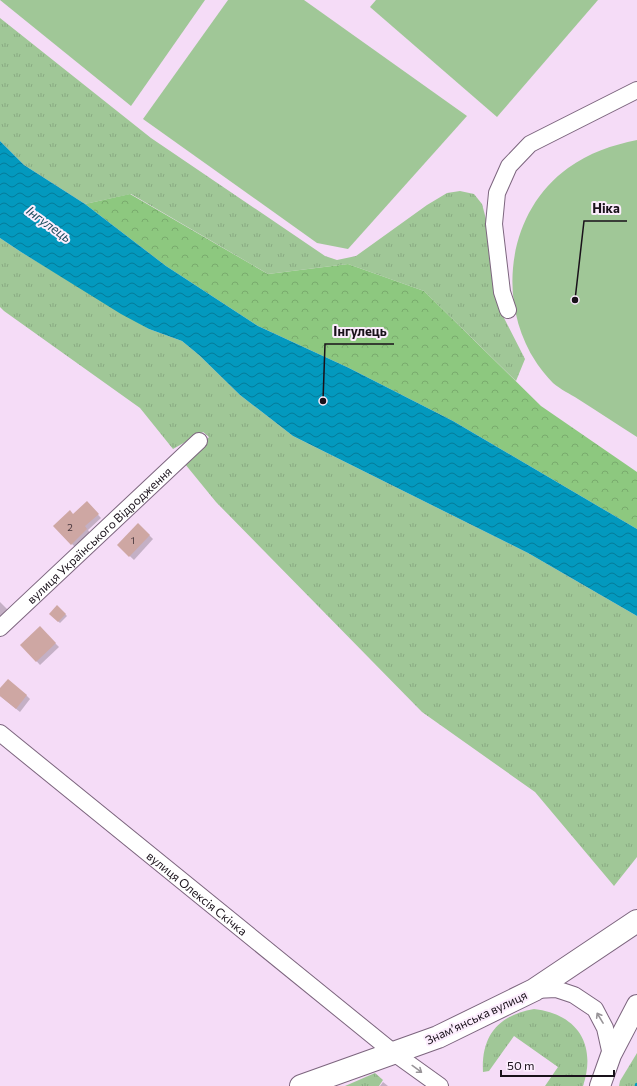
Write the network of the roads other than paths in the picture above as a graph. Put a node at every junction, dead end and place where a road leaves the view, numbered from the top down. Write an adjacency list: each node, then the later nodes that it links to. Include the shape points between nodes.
1 (637, 90): 2 (street, via 530,144 510,166 497,193 494,224 502,292)
2 (508, 310)
3 (198, 441): 4 (street, вулиця Українського Відродження)
4 (0, 628)
5 (0, 733): 9 (street, вулиця Олексія Скічка)
6 (637, 921): 7 (highway, Знамʼянська вулиця)
7 (534, 990): 9 (highway, Знамʼянська вулиця, via 438,1037); 10 (street, one-way to 7, via 606,1028 595,1009 574,995 556,989)
8 (637, 1005): 10 (main road)
9 (394, 1053): 11 (highway, Знамʼянська вулиця); 12 (street, вулиця Олексія Скічка, one-way to 12)
10 (611, 1055): 13 (main road)
11 (301, 1086)
12 (440, 1086)
13 (600, 1086)

